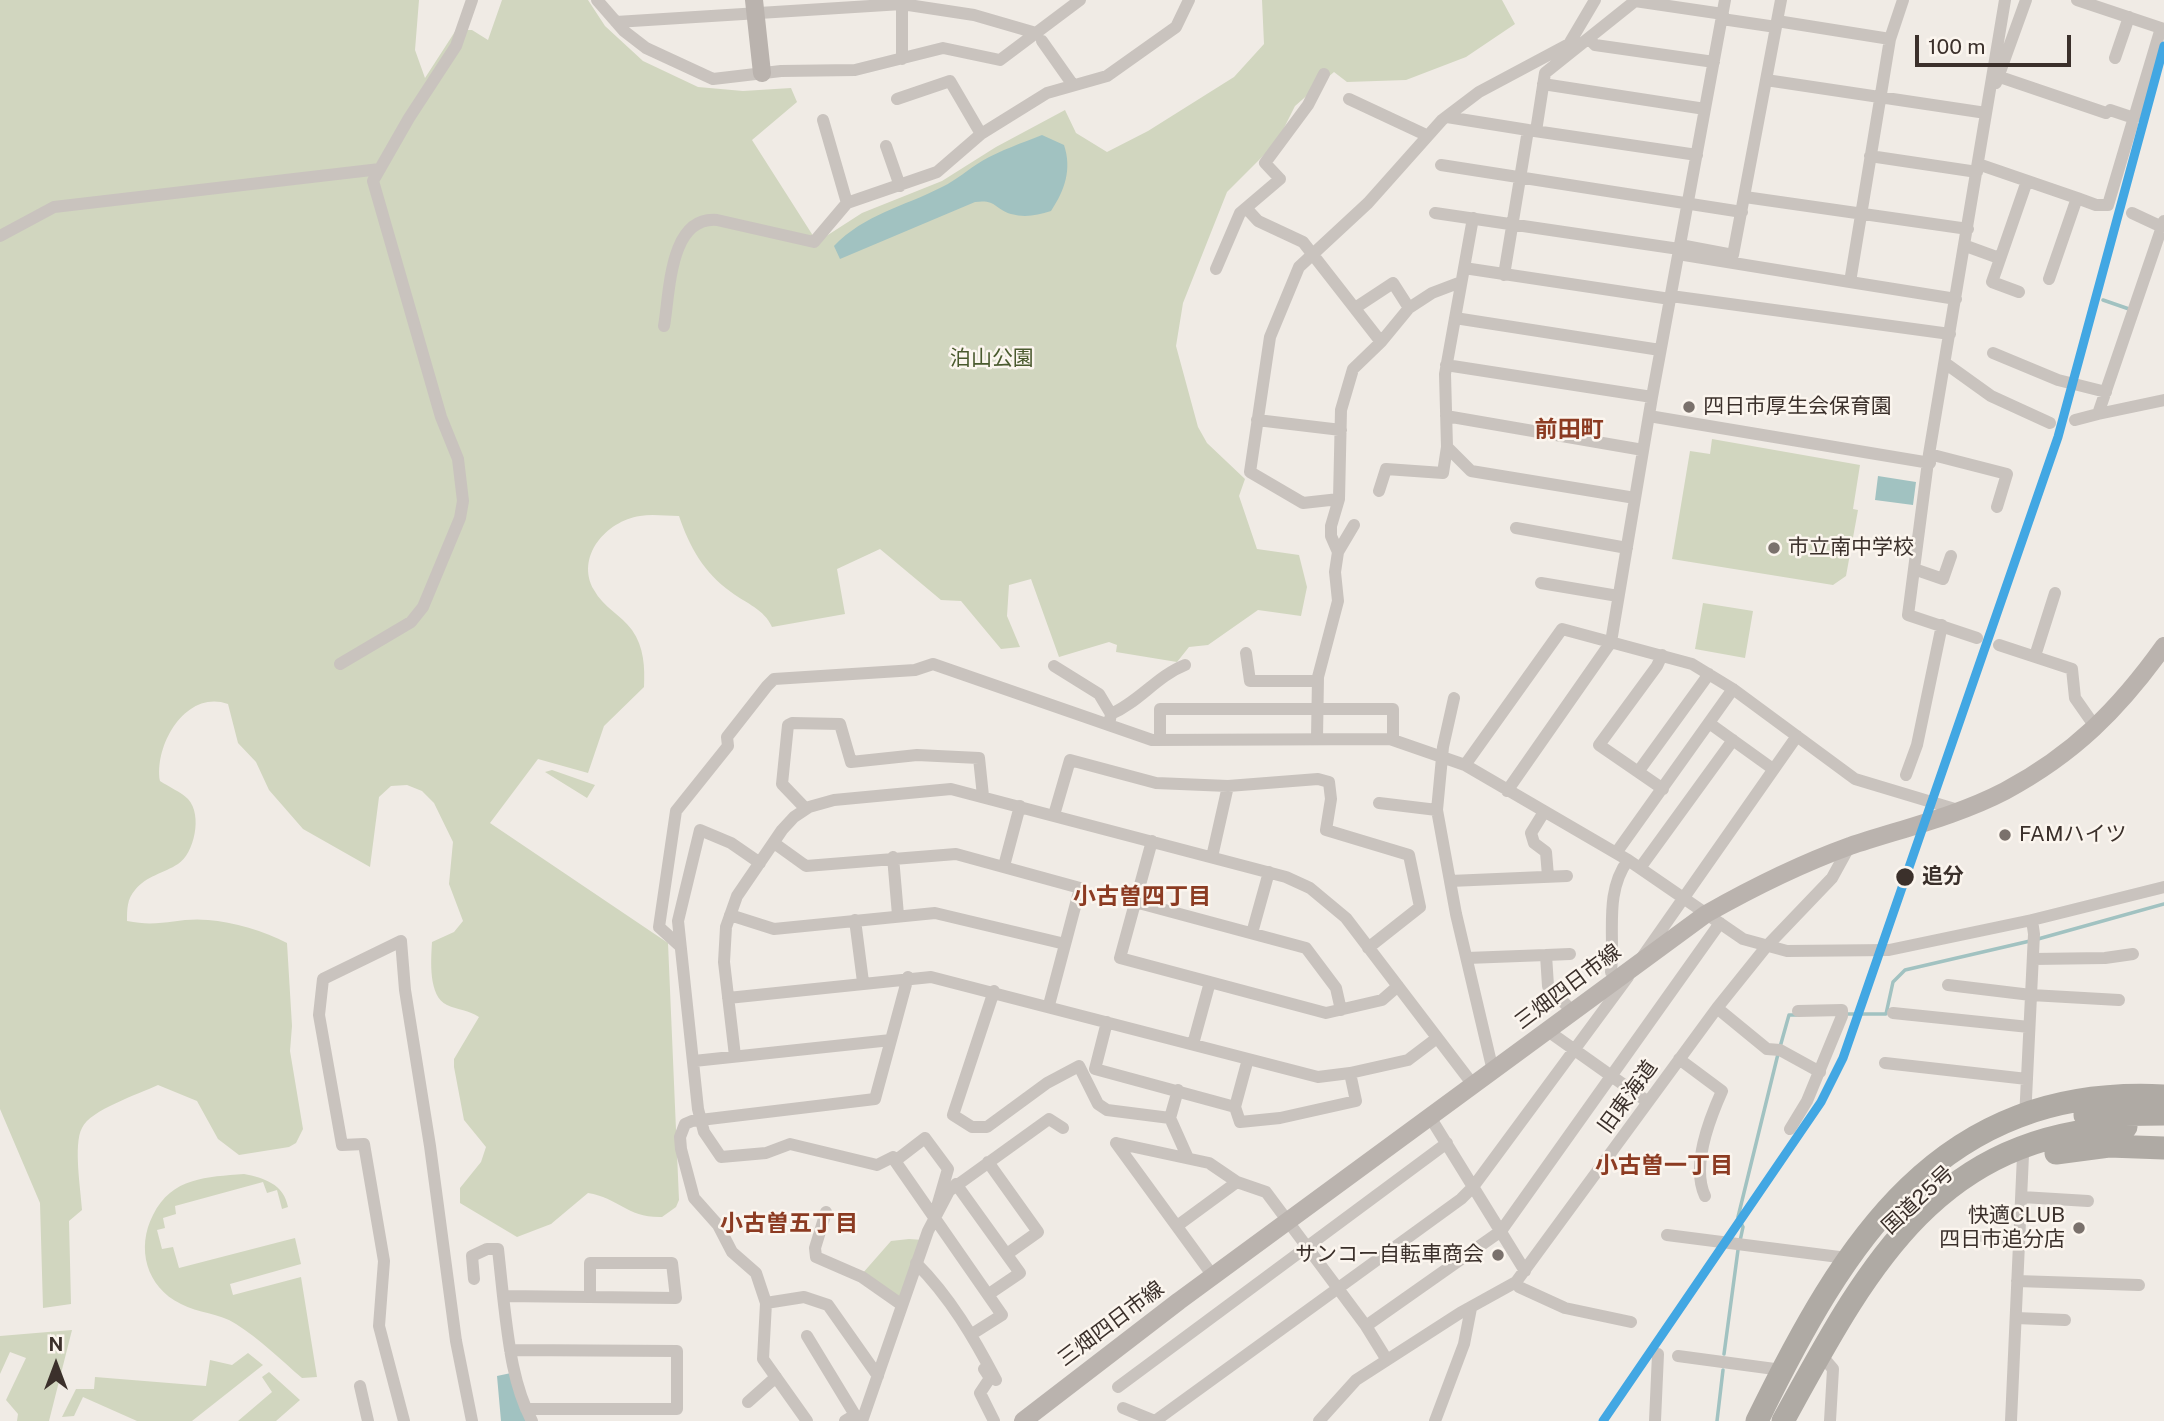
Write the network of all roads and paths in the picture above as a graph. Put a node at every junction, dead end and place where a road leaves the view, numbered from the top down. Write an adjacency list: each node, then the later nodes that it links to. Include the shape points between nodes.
1 (472, 0): 48 (street, via 456,46)
2 (597, 0): 16 (street)
3 (1080, 0): 19 (street)
4 (1189, 0): 30 (street, via 1176,27 1107,76)
5 (1595, 0): 37 (street, via 1569,44 1479,92)
6 (1726, 0): 14 (street)
7 (1781, 0): 17 (street)
8 (1903, 0): 21 (street)
9 (2005, 0): 31 (street)
10 (2026, 0): 27 (street)
11 (2077, 0): 15 (street)
12 (902, 2): 13 (street); 19 (street, via 974,15); 23 (street)
13 (755, 6): 16 (street); 25 (main road)
14 (1722, 17): 17 (street); 20 (street, via 1635,1); 24 (street)
15 (2129, 17): 18 (street); 22 (street)
16 (616, 22): 25 (street, via 646,48 706,77 731,79)
17 (1776, 24): 21 (street); 28 (street)
18 (2163, 28): 27 (street, via 2134,118)
19 (1039, 37): 23 (street, via 1000,60 952,48); 30 (street)
20 (1589, 39): 24 (street, via 1595,45); 29 (street, via 1545,73)
21 (1890, 39): 32 (street)
22 (2115, 58)
23 (902, 59): 25 (street, via 855,70)
24 (1714, 62): 35 (street)
25 (762, 73)
26 (1324, 74): 56 (street, via 1308,105 1265,163 1280,179)
27 (2000, 77): 31 (street)
28 (1766, 80): 32 (street); 52 (street)
29 (1543, 84): 35 (street); 40 (street)
30 (1073, 85): 41 (street, via 1047,93)
31 (1990, 92): 36 (street)
32 (1880, 97): 36 (street); 45 (street)
33 (897, 99): 41 (street, via 950,81)
34 (1349, 99): 42 (street)
35 (1705, 109): 44 (street)
36 (1986, 113): 47 (street)
37 (1447, 117): 40 (street); 42 (street)
38 (823, 120): 54 (street)
39 (2132, 124): 53 (street, via 2108,205)
40 (1532, 131): 44 (street); 49 (street)
41 (981, 134): 51 (street, via 945,167)
42 (1426, 135): 68 (street, via 1368,203)
43 (887, 146): 51 (street)
44 (1697, 155): 55 (street)
45 (1870, 156): 47 (street); 60 (street)
46 (1441, 165): 49 (street)
47 (1978, 168): 50 (street); 64 (street)
48 (380, 169): 65 (street, via 54,206); 123 (street, via 373,181 376,197 441,417 458,459 463,501 423,607 411,622)
49 (1520, 177): 55 (street); 63 (street)
50 (2027, 181): 53 (street); 69 (street)
51 (900, 186): 54 (street)
52 (1745, 197): 58 (street); 60 (street)
53 (2077, 198): 73 (street)
54 (847, 203): 82 (street, via 814,242 717,220 692,226 680,241)
55 (1688, 203): 58 (street); 67 (street)
56 (1247, 209): 68 (street, via 1258,221 1303,242); 71 (street, via 1240,213)
57 (1435, 212): 61 (street)
58 (1742, 212): 67 (street, via 1733,255)
59 (2132, 213): 62 (street)
60 (1861, 216): 64 (street); 75 (street)
61 (1474, 218): 63 (street); 70 (street)
62 (2163, 224): 89 (street)
63 (1512, 225): 67 (street); 72 (street)
64 (1968, 229): 66 (street)
65 (0, 236)
66 (1966, 246): 69 (street); 78 (street)
67 (1679, 250): 75 (street); 77 (street)
68 (1313, 252): 80 (street); 95 (street, via 1299,267 1270,337)
69 (2000, 258): 76 (street, via 1992,282)
70 (1464, 268): 72 (street); 74 (street)
71 (1216, 269)
72 (1504, 275): 77 (street)
73 (2049, 279)
74 (1461, 282): 79 (street); 81 (street)
75 (1850, 282): 78 (street)
76 (2019, 292)
77 (1670, 298): 83 (street); 85 (street)
78 (1956, 299): 83 (street)
79 (1409, 307): 80 (street, via 1393,283); 84 (street)
80 (1355, 308): 84 (street)
81 (1455, 318): 85 (street); 88 (street)
82 (664, 326)
83 (1950, 334): 87 (street)
84 (1381, 342): 98 (street, via 1353,369 1341,410)
85 (1660, 350): 90 (street)
86 (1993, 354): 89 (street, via 2059,380)
87 (1945, 363): 97 (street, via 1991,396); 101 (street)
88 (1446, 365): 90 (street); 93 (street)
89 (2106, 392): 92 (street)
90 (1652, 397): 94 (street)
91 (2164, 400): 92 (street)
92 (2098, 414): 96 (street)
93 (1446, 416): 99 (street); 100 (street)
94 (1648, 416): 100 (street); 101 (street)
95 (1257, 420): 98 (street); 104 (street, via 1250,472 1303,503)
96 (2075, 420)
97 (2050, 423)
98 (1341, 430): 104 (street)
99 (1447, 447): 102 (street, via 1443,473 1386,469); 103 (street, via 1471,471)
100 (1643, 450): 103 (street)
101 (1929, 459): 105 (street, via 2007,474); 111 (street)
102 (1379, 491)
103 (1635, 498): 108 (street)
104 (1339, 499): 109 (street, via 1331,526)
105 (1997, 507)
106 (1354, 525): 109 (street)
107 (1516, 528): 108 (street)
108 (1626, 548): 114 (street)
109 (1338, 552): 127 (street, via 1338,601)
110 (1951, 556): 111 (street, via 1943,579)
111 (1914, 569): 115 (street, via 1908,615)
112 (1541, 583): 114 (street)
113 (2055, 593): 122 (street)
114 (1618, 596): 117 (street)
115 (1942, 625): 116 (street); 145 (street, via 1917,745)
116 (1977, 638)
117 (1611, 642): 121 (street); 141 (street, via 1562,629); 148 (street)
118 (1999, 645): 122 (street)
119 (2163, 649): 133 (main road, 三畑四日市線, via 2122,704)
120 (1246, 653): 127 (street, via 1250,681)
121 (1662, 655): 126 (street); 144 (street, via 1600,745)
122 (2035, 656): 133 (street, via 2071,669 2075,698)
123 (340, 664)
124 (1185, 665): 131 (street, via 1171,670)
125 (1054, 666): 131 (street, via 1099,694)
126 (1709, 674): 128 (street); 144 (street)
127 (1318, 681): 130 (street)
128 (1733, 689): 132 (street); 134 (street)
129 (1454, 698): 140 (street)
130 (1317, 709): 136 (street); 137 (street, via 1160,709); 138 (street, via 1393,709)
131 (1110, 720): 135 (street, via 933,664 915,670 774,679); 137 (street)
132 (1709, 723): 139 (street); 147 (street)
133 (2096, 728): 154 (main road, 三畑四日市線, via 2005,791)
134 (1797, 736): 142 (street); 154 (street, via 1855,779)
135 (727, 737): 143 (street); 180 (street, via 729,746 676,811 659,927)
136 (1317, 738): 137 (street); 138 (street)
137 (1160, 740)
138 (1393, 740): 140 (street)
139 (1733, 740): 142 (street); 165 (street)
140 (1442, 756): 141 (street); 153 (street)
141 (1465, 765): 148 (street)
142 (1773, 769): 171 (street)
143 (698, 771)
144 (1638, 772): 147 (street)
145 (1906, 775)
146 (1228, 786): 156 (street, via 1156,783 1070,760); 162 (street); 182 (street, via 1329,782 1326,830 1409,855 1420,906)
147 (1663, 789): 160 (street)
148 (1507, 791): 155 (street)
149 (983, 796): 151 (street); 152 (street, via 951,789 834,800); 152 (street, via 979,758 917,755 851,762 840,724 792,723 788,725 782,784)
150 (1380, 803): 153 (street)
151 (1020, 806): 156 (street); 164 (street)
152 (805, 808): 158 (street)
153 (1437, 810): 169 (street)
154 (1958, 810): 159 (main road, 三畑四日市線)
155 (1544, 812): 160 (street); 167 (street, via 1531,834 1546,852)
156 (1054, 815): 157 (street)
157 (1152, 841): 162 (street); 172 (street)
158 (774, 843): 161 (street, via 806,866); 163 (street)
159 (1849, 847): 175 (main road, 三畑四日市線, via 1751,888); 181 (street, 旧東海道, via 1832,878)
160 (1622, 856): 165 (street); 189 (street, via 1612,897 1611,972)
161 (892, 857): 164 (street, via 956,855); 174 (street)
162 (1212, 857): 166 (street)
163 (760, 863): 173 (street); 180 (street, via 731,843 700,830 678,921)
164 (1003, 866): 179 (street, via 1080,888)
165 (1640, 868): 171 (street)
166 (1269, 872): 177 (street); 182 (street, via 1310,888 1336,907)
167 (1548, 876): 168 (street); 169 (street)
168 (1567, 876)
169 (1450, 881): 186 (street)
170 (2164, 887): 178 (street)
171 (1681, 897): 175 (street); 187 (street)
172 (1135, 902): 177 (street); 191 (street, via 1120,958)
173 (730, 915): 176 (street, via 774,929); 196 (street, via 724,943)
174 (898, 915): 176 (street); 179 (street, via 959,917)
175 (1713, 919): 181 (street, via 1742,939); 187 (main road, 三畑四日市線); 219 (street)
176 (855, 920): 190 (street)
177 (1252, 933): 200 (street, via 1306,948 1336,988)
178 (2034, 940): 181 (street, via 1815,953); 184 (street, via 2105,958); 195 (street)
179 (1065, 944): 198 (street)
180 (680, 946): 214 (street)
181 (1766, 947): 199 (street, 旧東海道)
182 (1368, 948): 193 (street)
183 (1570, 954): 185 (street)
184 (2133, 954)
185 (1546, 955): 186 (street); 201 (street, via 1548,986)
186 (1467, 958): 216 (street)
187 (1637, 964): 189 (main road, 三畑四日市線); 210 (street)
188 (908, 977): 190 (street); 194 (street); 208 (street)
189 (1619, 977): 201 (main road, 三畑四日市線)
190 (863, 982): 196 (street)
191 (1210, 982): 200 (street, via 1326,1013); 209 (street)
192 (1948, 985): 195 (street)
193 (1398, 986): 200 (street, via 1382,1000); 207 (street)
194 (995, 991): 198 (street); 229 (street, via 953,1115 972,1127 986,1127 1046,1083 1079,1066 1098,1104 1107,1110)
195 (2031, 995): 197 (street); 205 (street)
196 (728, 998): 211 (street)
197 (2119, 1000)
198 (1048, 1005): 204 (street)
199 (1717, 1008): 213 (street, 旧東海道); 217 (street, via 1767,1049)
200 (1341, 1010)
201 (1572, 1011): 206 (main road, 三畑四日市線)
202 (1798, 1011): 217 (street, via 1842,1010)
203 (1893, 1013): 205 (street)
204 (1107, 1022): 209 (street); 222 (street, via 1096,1069)
205 (2029, 1027): 220 (street)
206 (1548, 1031): 210 (street); 216 (main road, 三畑四日市線)
207 (1437, 1038): 218 (street, via 1408,1060); 221 (street)
208 (891, 1040): 211 (street); 230 (street, via 875,1099)
209 (1193, 1044): 212 (street)
210 (1574, 1048): 219 (street); 242 (street)
211 (734, 1056): 214 (street)
212 (1248, 1059): 218 (street, via 1318,1077); 225 (street)
213 (1679, 1059): 224 (street, 旧東海道); 243 (street, via 1722,1091 1707,1134 1699,1183)
214 (694, 1061): 230 (street)
215 (1885, 1063): 220 (street)
216 (1493, 1072): 221 (main road, 三畑四日市線)
217 (1820, 1072): 232 (street)
218 (1350, 1073): 225 (street, via 1356,1101 1240,1122)
219 (1612, 1076): 224 (street); 250 (street)
220 (2027, 1079): 227 (street)
221 (1474, 1086): 228 (main road, 三畑四日市線)
222 (1178, 1090): 225 (street); 229 (street)
223 (2164, 1096): 227 (highway, via 2114,1096)
224 (1648, 1101): 259 (street, 旧東海道)
225 (1235, 1107)
226 (2164, 1114): 304 (highway, 国道25号, via 2087,1114 2028,1128 1991,1144 1935,1181 1882,1232 1856,1265)
227 (2026, 1116): 256 (highway, via 1987,1131 1937,1162 1888,1207)
228 (1430, 1117): 234 (street); 248 (main road, 三畑四日市線)
229 (1170, 1118): 236 (street)
230 (701, 1120): 238 (street, via 721,1157 766,1153 790,1144 877,1165 893,1157); 267 (street, via 685,1124 680,1137 694,1198 718,1225 732,1252 756,1273)
231 (1063, 1128): 239 (street, via 1049,1119)
232 (1790, 1129)
233 (2164, 1129): 305 (highway, 国道25号, via 2104,1128 2014,1149 1942,1194 1896,1240 1866,1279)
234 (1447, 1143): 242 (street); 254 (street)
235 (2164, 1148): 237 (highway, via 2087,1147)
236 (1187, 1156): 240 (street, via 1209,1163); 249 (street, via 1116,1143)
237 (2023, 1158): 244 (street); 281 (highway, via 1974,1185 1929,1220 1884,1273)
238 (895, 1161): 247 (street); 247 (street, via 925,1139 948,1169)
239 (988, 1162): 241 (street); 255 (street, via 1038,1232)
240 (1237, 1182): 248 (street, via 1266,1192); 249 (street)
241 (956, 1184): 247 (street); 255 (street)
242 (1473, 1187): 250 (street); 263 (street)
243 (1705, 1196)
244 (2022, 1197): 245 (street); 253 (street)
245 (2088, 1201)
246 (826, 1212): 268 (street, via 816,1257 862,1277)
247 (934, 1217): 257 (street); 264 (street)
248 (1288, 1221): 254 (street); 258 (main road, 三畑四日市線)
249 (1177, 1226): 258 (street)
250 (1501, 1231): 259 (street); 273 (street)
251 (1966, 1234): 253 (street)
252 (1667, 1235): 256 (street)
253 (2019, 1240): 261 (street)
254 (1306, 1247): 263 (street); 287 (street)
255 (1007, 1254): 264 (street, via 1020,1273)
256 (1847, 1258): 282 (highway)
257 (916, 1263): 268 (street); 274 (street)
258 (1213, 1276): 298 (main road, 三畑四日市線)
259 (1520, 1277): 269 (street, 旧東海道); 272 (street, via 1518,1287 1564,1308)
260 (474, 1279): 265 (street, via 472,1256 498,1249)
261 (2017, 1280): 262 (street); 270 (street)
262 (2139, 1285)
263 (1336, 1286): 273 (street); 299 (street)
264 (989, 1294): 274 (street, via 1002,1315)
265 (503, 1296): 266 (street); 276 (street)
266 (590, 1297): 266 (street, via 676,1298 672,1263 590,1263)
267 (765, 1303): 283 (street, via 804,1297 828,1305); 284 (street, via 763,1359)
268 (902, 1305): 283 (street)
269 (1471, 1308): 280 (street, 旧東海道); 301 (street, via 1464,1344)
270 (2016, 1318): 271 (street); 308 (street)
271 (2065, 1320)
272 (1632, 1322)
273 (1366, 1326): 280 (street)
274 (972, 1334): 285 (street)
275 (807, 1336): 292 (street, via 855,1415)
276 (510, 1350): 290 (street); 290 (street, via 677,1351 677,1409)
277 (1658, 1354): 302 (street)
278 (1678, 1356): 282 (street)
279 (976, 1357): 297 (street, via 990,1378 980,1393)
280 (1387, 1360): 300 (street, 旧東海道, via 1356,1380)
281 (1827, 1362): 306 (highway); 307 (street, via 1833,1369)
282 (1782, 1370): 303 (highway)
283 (878, 1376): 292 (street)
284 (776, 1377): 288 (street); 296 (street)
285 (996, 1380)
286 (360, 1386): 293 (street)
287 (1118, 1387)
288 (748, 1402)
289 (1124, 1408): 299 (street)
290 (526, 1409): 295 (street)
291 (401, 1420): 294 (street, via 379,1326 384,1261 370,1172 364,1144 342,1145 319,1015 323,979 401,941 456,1341)
292 (853, 1420)
293 (368, 1421)
294 (472, 1421)
295 (533, 1421)
296 (807, 1421)
297 (994, 1421)
298 (1023, 1421)
299 (1155, 1421)
300 (1319, 1421)
301 (1434, 1421)
302 (1654, 1421)
303 (1757, 1421)
304 (1766, 1421)
305 (1783, 1421)
306 (1792, 1421)
307 (1830, 1421)
308 (2011, 1421)

